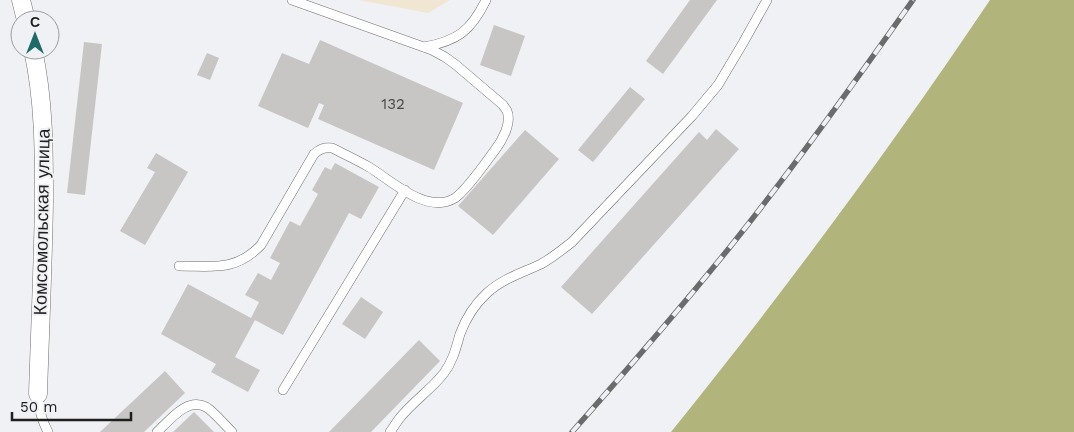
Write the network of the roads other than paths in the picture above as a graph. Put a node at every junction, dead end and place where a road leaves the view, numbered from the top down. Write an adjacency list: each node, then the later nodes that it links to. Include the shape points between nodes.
1 (292, 0): 4 (lane)
2 (486, 0): 4 (lane, via 475,20 455,38)
3 (767, 0): 13 (lane, via 718,85 692,116 572,242 542,264 501,282 477,303 444,374 399,418)
4 (424, 47): 6 (lane, via 451,61 503,105 509,119 497,147 456,198 431,202)
5 (35, 60): 9 (street, Комсомольская улица, via 41,92 44,143)
6 (405, 190): 7 (lane, via 362,162 332,148 320,149 253,253 226,265); 8 (lane)
7 (179, 266)
8 (283, 390)
9 (38, 394): 10 (lane, via 42,421)
10 (48, 432)
11 (157, 432): 12 (lane, via 185,406 194,404 206,407)
12 (232, 432)
13 (390, 432)

